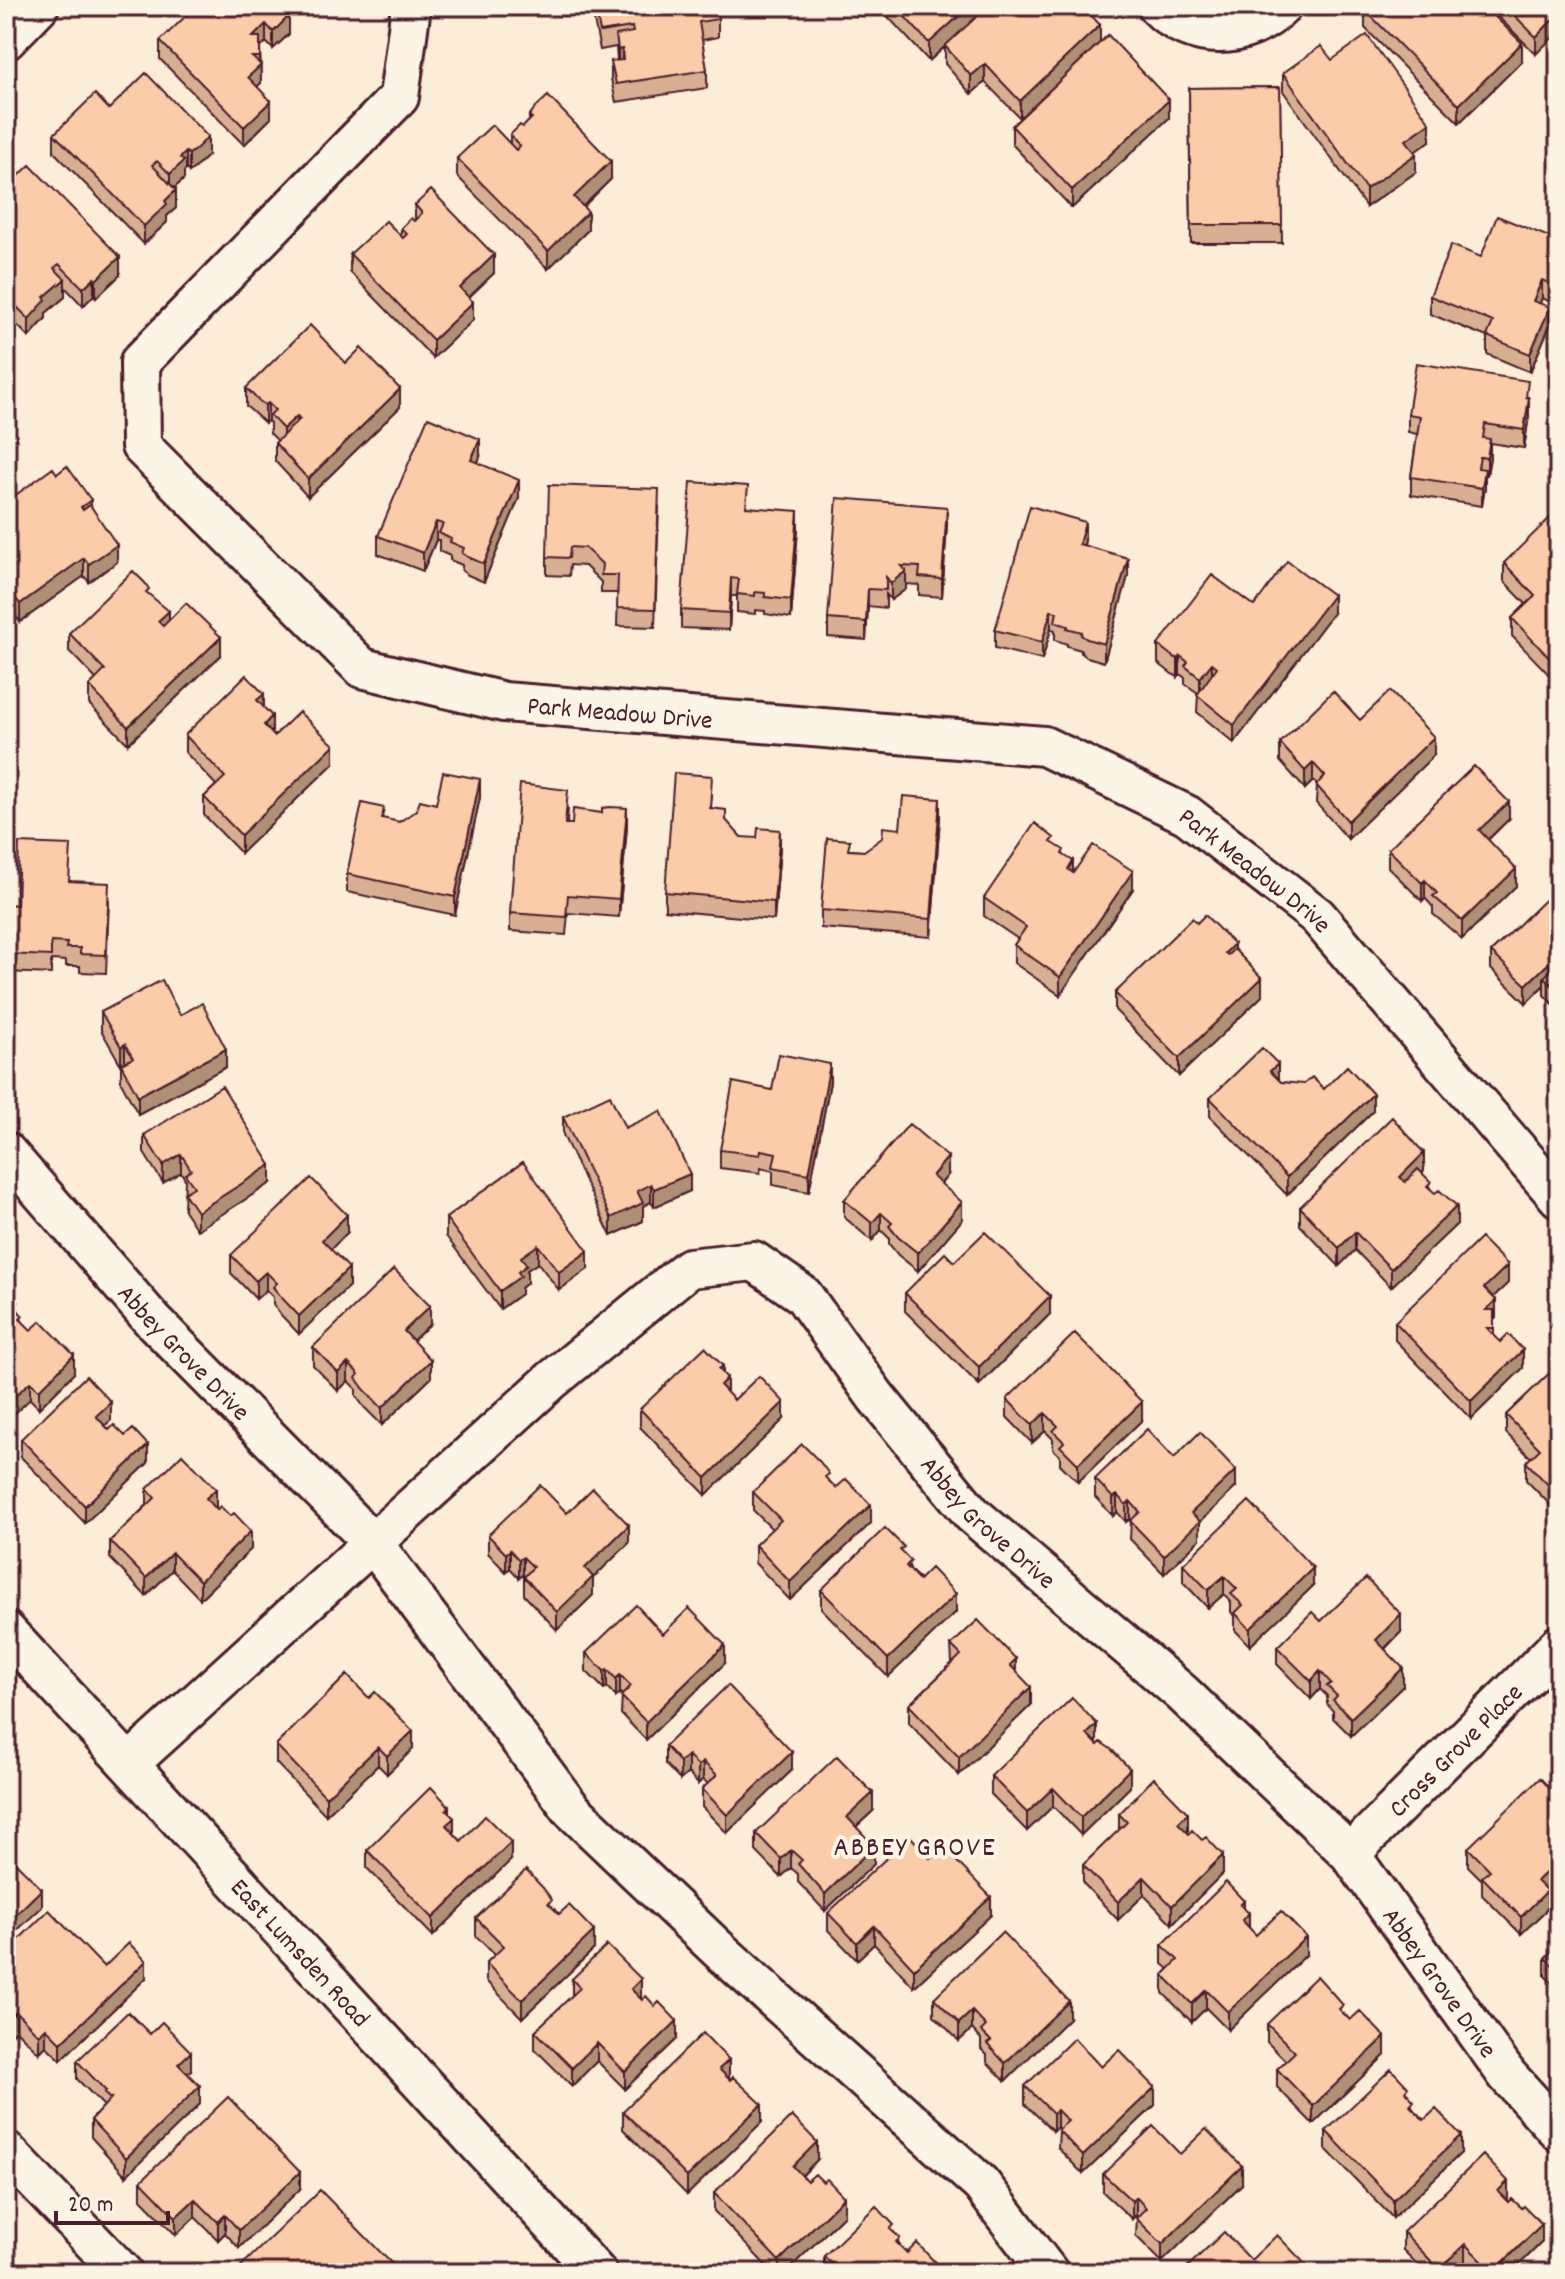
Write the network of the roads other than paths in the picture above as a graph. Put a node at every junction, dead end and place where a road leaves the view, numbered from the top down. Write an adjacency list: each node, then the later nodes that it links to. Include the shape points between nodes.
1 (39, 6): 5 (street)
2 (411, 6): 7 (street, Park Meadow Drive, via 399,97 140,362 141,446 362,668 504,702 1044,746 1187,815 1317,916)
3 (1157, 6): 4 (street, via 1179,25 1207,32 1253,27)
4 (1282, 6)
5 (6, 40)
6 (6, 1152): 8 (street, Abbey Grove Drive, via 153,1321)
7 (1559, 1198)
8 (373, 1543): 11 (street, Abbey Grove Drive); 12 (street, Abbey Grove Drive, via 552,1380 689,1268 754,1261 803,1295 876,1397 972,1514 1182,1693); 17 (street, Abbey Grove Drive, via 572,1810 718,1949 981,2184)
9 (6, 1631): 11 (street, East Lumsden Road)
10 (1559, 1645): 12 (street, Cross Grove Place)
11 (130, 1763): 16 (street, East Lumsden Road)
12 (1350, 1854): 13 (street, Abbey Grove Drive, via 1507,2075)
13 (1559, 2132)
14 (6, 2151): 15 (street)
15 (123, 2273)
16 (597, 2273)
17 (1049, 2273)

